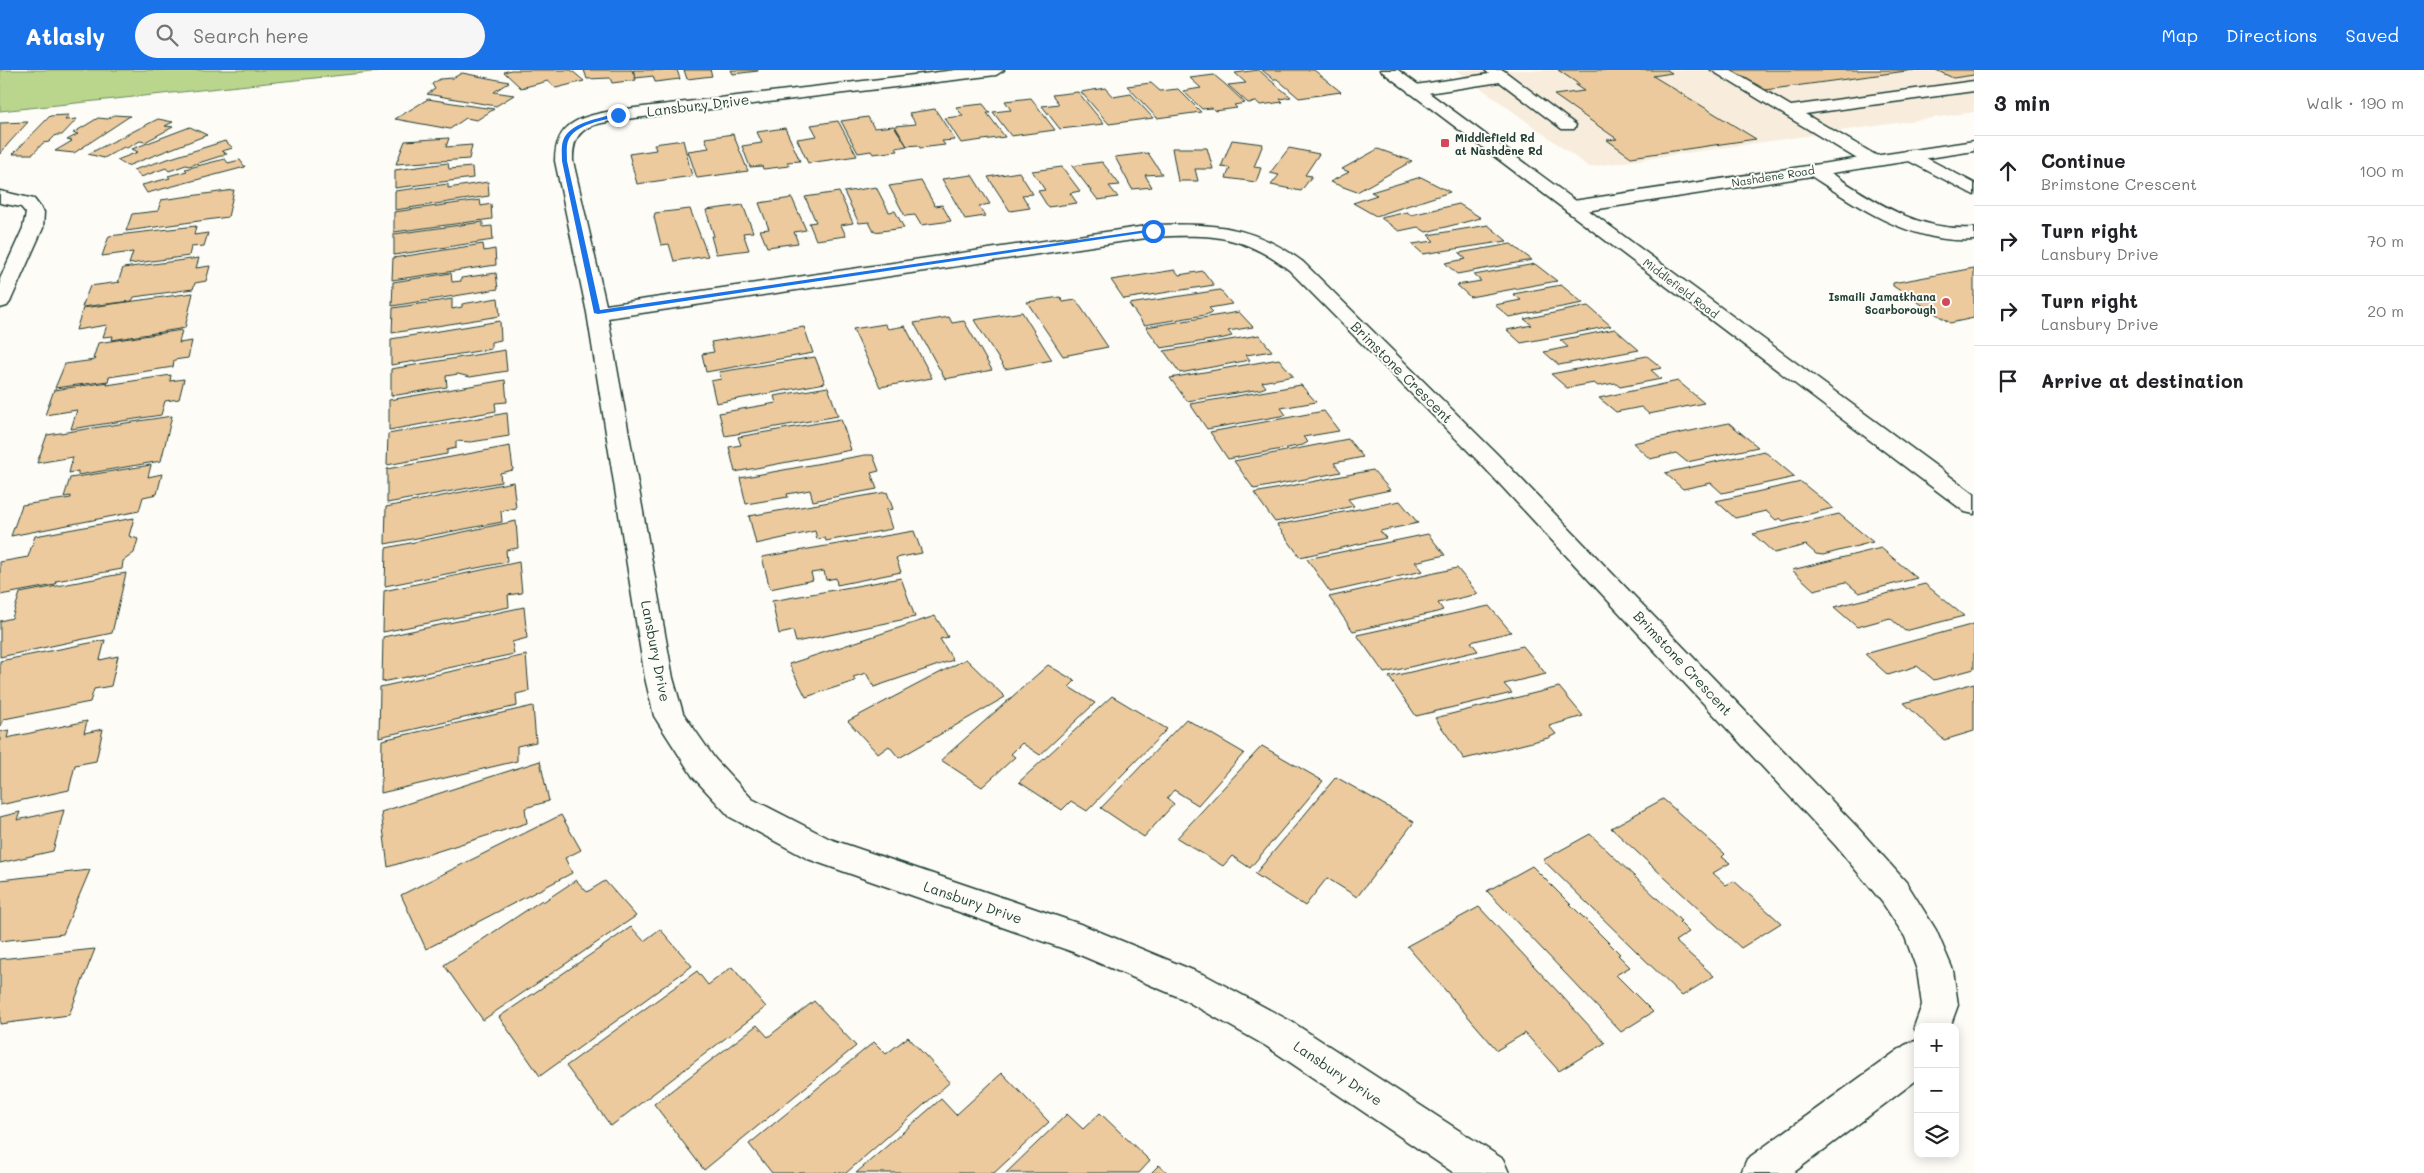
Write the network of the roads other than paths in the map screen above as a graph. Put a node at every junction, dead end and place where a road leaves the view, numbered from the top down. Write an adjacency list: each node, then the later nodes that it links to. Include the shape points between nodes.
1 (996, 70): 18 (street, Lansbury Drive, via 653,110 601,118 574,130 566,140 564,161)
2 (1388, 70): 6 (street, Middlefield Road)
3 (1719, 70): 7 (street)
4 (1498, 74): 6 (street); 8 (street)
5 (1974, 86): 7 (street)
6 (1415, 90): 15 (street, Middlefield Road)
7 (1788, 111): 11 (street)
8 (1568, 125)
9 (1974, 146): 10 (street, Nashdene Road)
10 (1910, 156): 11 (street, Nashdene Road); 13 (street)
11 (1873, 161): 12 (street, Nashdene Road)
12 (1814, 170): 15 (street, Nashdene Road); 16 (street, via 1877,210 1918,229 1964,236)
13 (1974, 190)
14 (0, 197): 17 (street, via 27,203 35,212 33,228)
15 (1573, 207): 19 (street, Middlefield Road)
16 (1974, 234)
17 (0, 302)
18 (598, 313): 20 (street, Brimstone Crescent, via 1153,231 1197,229 1239,236 1274,249 1296,266 1489,459 1847,837 1894,892 1919,930 1935,970 1940,1005); 22 (street, Lansbury Drive, via 659,678 669,716 704,768 741,808 819,849 1083,940 1194,987 1279,1034)
19 (1974, 506)
20 (1933, 1023)
21 (1914, 1060): 23 (street)
22 (1489, 1173)
23 (1761, 1173)

